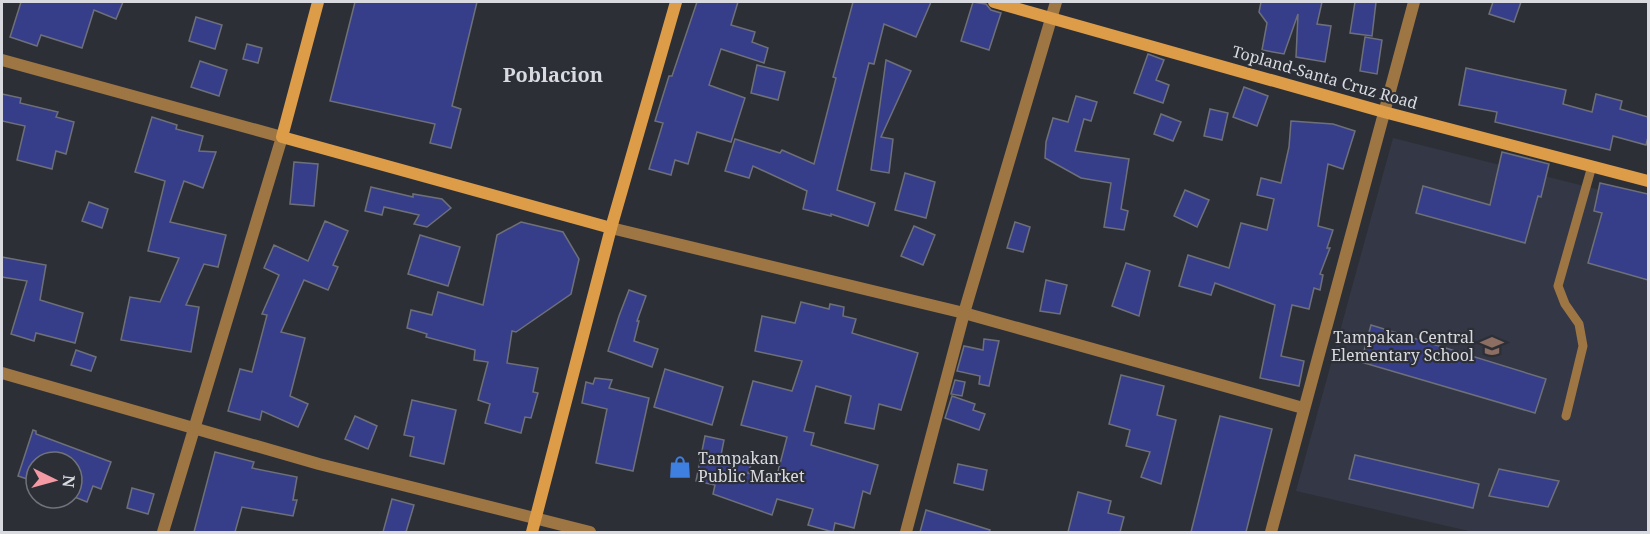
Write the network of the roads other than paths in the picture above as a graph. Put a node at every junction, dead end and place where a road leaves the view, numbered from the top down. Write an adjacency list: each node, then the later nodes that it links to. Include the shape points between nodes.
1 (318, 2): 9 (main road)
2 (676, 2): 12 (main road)
3 (994, 2): 6 (main road, Topland-Santa Cruz Road)
4 (1056, 2): 6 (street)
5 (1414, 2): 8 (street)
6 (1052, 18): 8 (main road, Topland-Santa Cruz Road); 13 (street)
7 (2, 60): 9 (street)
8 (1384, 112): 10 (main road, Topland-Santa Cruz Road); 15 (street)
9 (282, 137): 12 (main road); 17 (street)
10 (1592, 166): 11 (main road, Topland-Santa Cruz Road); 16 (lane, via 1558,286 1579,324 1583,346)
11 (1648, 182)
12 (611, 228): 13 (street); 18 (main road)
13 (964, 313): 15 (street); 22 (street)
14 (2, 373): 17 (street)
15 (1303, 408): 23 (street)
16 (1566, 417)
17 (194, 427): 18 (street, via 319,464); 19 (street)
18 (536, 519): 20 (main road); 21 (street)
19 (163, 532)
20 (532, 532)
21 (590, 532)
22 (906, 532)
23 (1271, 532)

